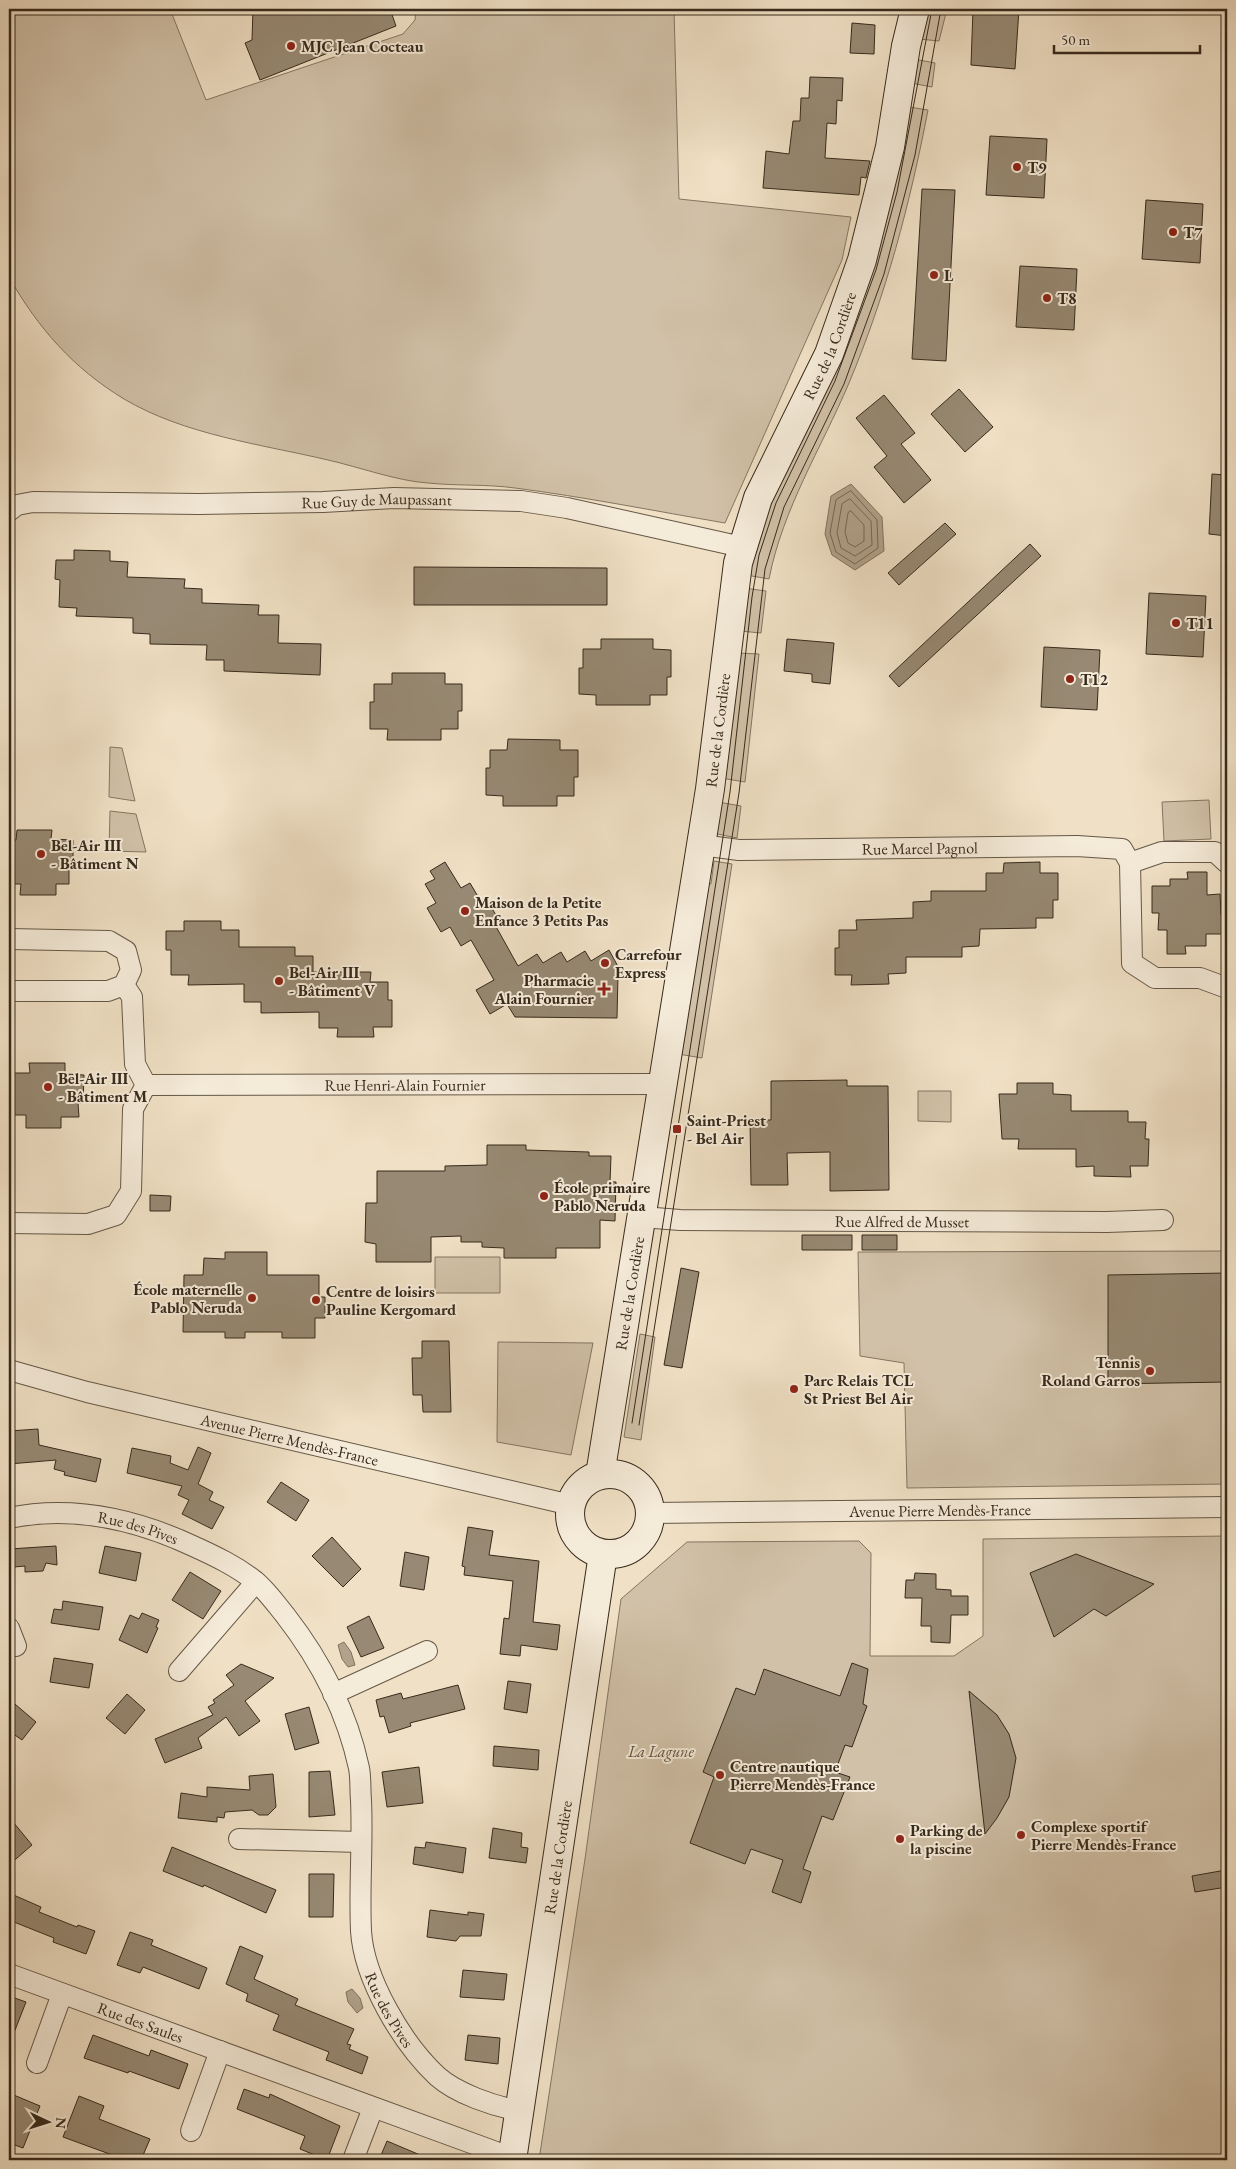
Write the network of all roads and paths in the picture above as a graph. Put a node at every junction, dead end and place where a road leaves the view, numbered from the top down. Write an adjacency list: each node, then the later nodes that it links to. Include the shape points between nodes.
1 (915, 9): 3 (street, Rue de la Cordière, via 890,147 862,260 829,354 758,498)
2 (9, 511): 3 (street, Rue Guy de Maupassant, via 17,505 33,502 209,504 394,498 521,500)
3 (742, 547): 4 (street, Rue de la Cordière)
4 (701, 845): 5 (street, Rue Marcel Pagnol, via 739,850 1105,847 1122,849); 11 (street, Rue de la Cordière)
5 (1130, 863): 6 (street, via 1162,852 1215,852); 9 (street, via 1132,963 1155,978 1200,978)
6 (1227, 863)
7 (9, 939): 8 (street, via 109,941 126,951 131,970)
8 (124, 985): 10 (street, via 108,991); 12 (street, via 132,997 135,1064)
9 (1227, 988)
10 (9, 991)
11 (664, 1084): 12 (street, Rue Henri-Alain Fournier); 13 (street, Rue de la Cordière)
12 (146, 1085): 15 (street, via 133,1110 131,1191 116,1215 88,1224)
13 (642, 1217): 14 (street, Rue Alfred de Musset, via 690,1220); 17 (street, Rue de la Cordière)
14 (1163, 1220)
15 (9, 1223)
16 (9, 1370): 18 (street, Avenue Pierre Mendès-France, via 87,1392)
17 (600, 1475): 18 (street, via 584,1484); 20 (street, via 626,1476 642,1488 649,1500)
18 (570, 1505): 22 (street, via 572,1528 584,1545)
19 (1227, 1508): 20 (street, Avenue Pierre Mendès-France)
20 (651, 1513): 22 (street, via 648,1530 641,1542 620,1553)
21 (9, 1518): 23 (street, Rue des Pives, via 73,1513 119,1519 168,1534 227,1562)
22 (603, 1554): 34 (street, Rue de la Cordière)
23 (256, 1582): 25 (street); 26 (street, Rue des Pives, via 301,1636)
24 (427, 1651): 26 (street)
25 (179, 1671)
26 (333, 1694): 28 (street, Rue des Pives, via 346,1724 359,1770)
27 (239, 1838): 28 (street)
28 (361, 1842): 34 (street, Rue des Pives, via 361,1933 369,1970 388,2012 438,2077 472,2097)
29 (9, 1974): 30 (street, Rue des Saules)
30 (62, 1994): 31 (street, Rue des Saules); 32 (street)
31 (220, 2051): 33 (street, Rue des Saules); 35 (street)
32 (37, 2063)
33 (373, 2108): 36 (street, Rue des Saules); 37 (street)
34 (519, 2112): 36 (street, Rue de la Cordière)
35 (191, 2131)
36 (512, 2158)
37 (353, 2160)

